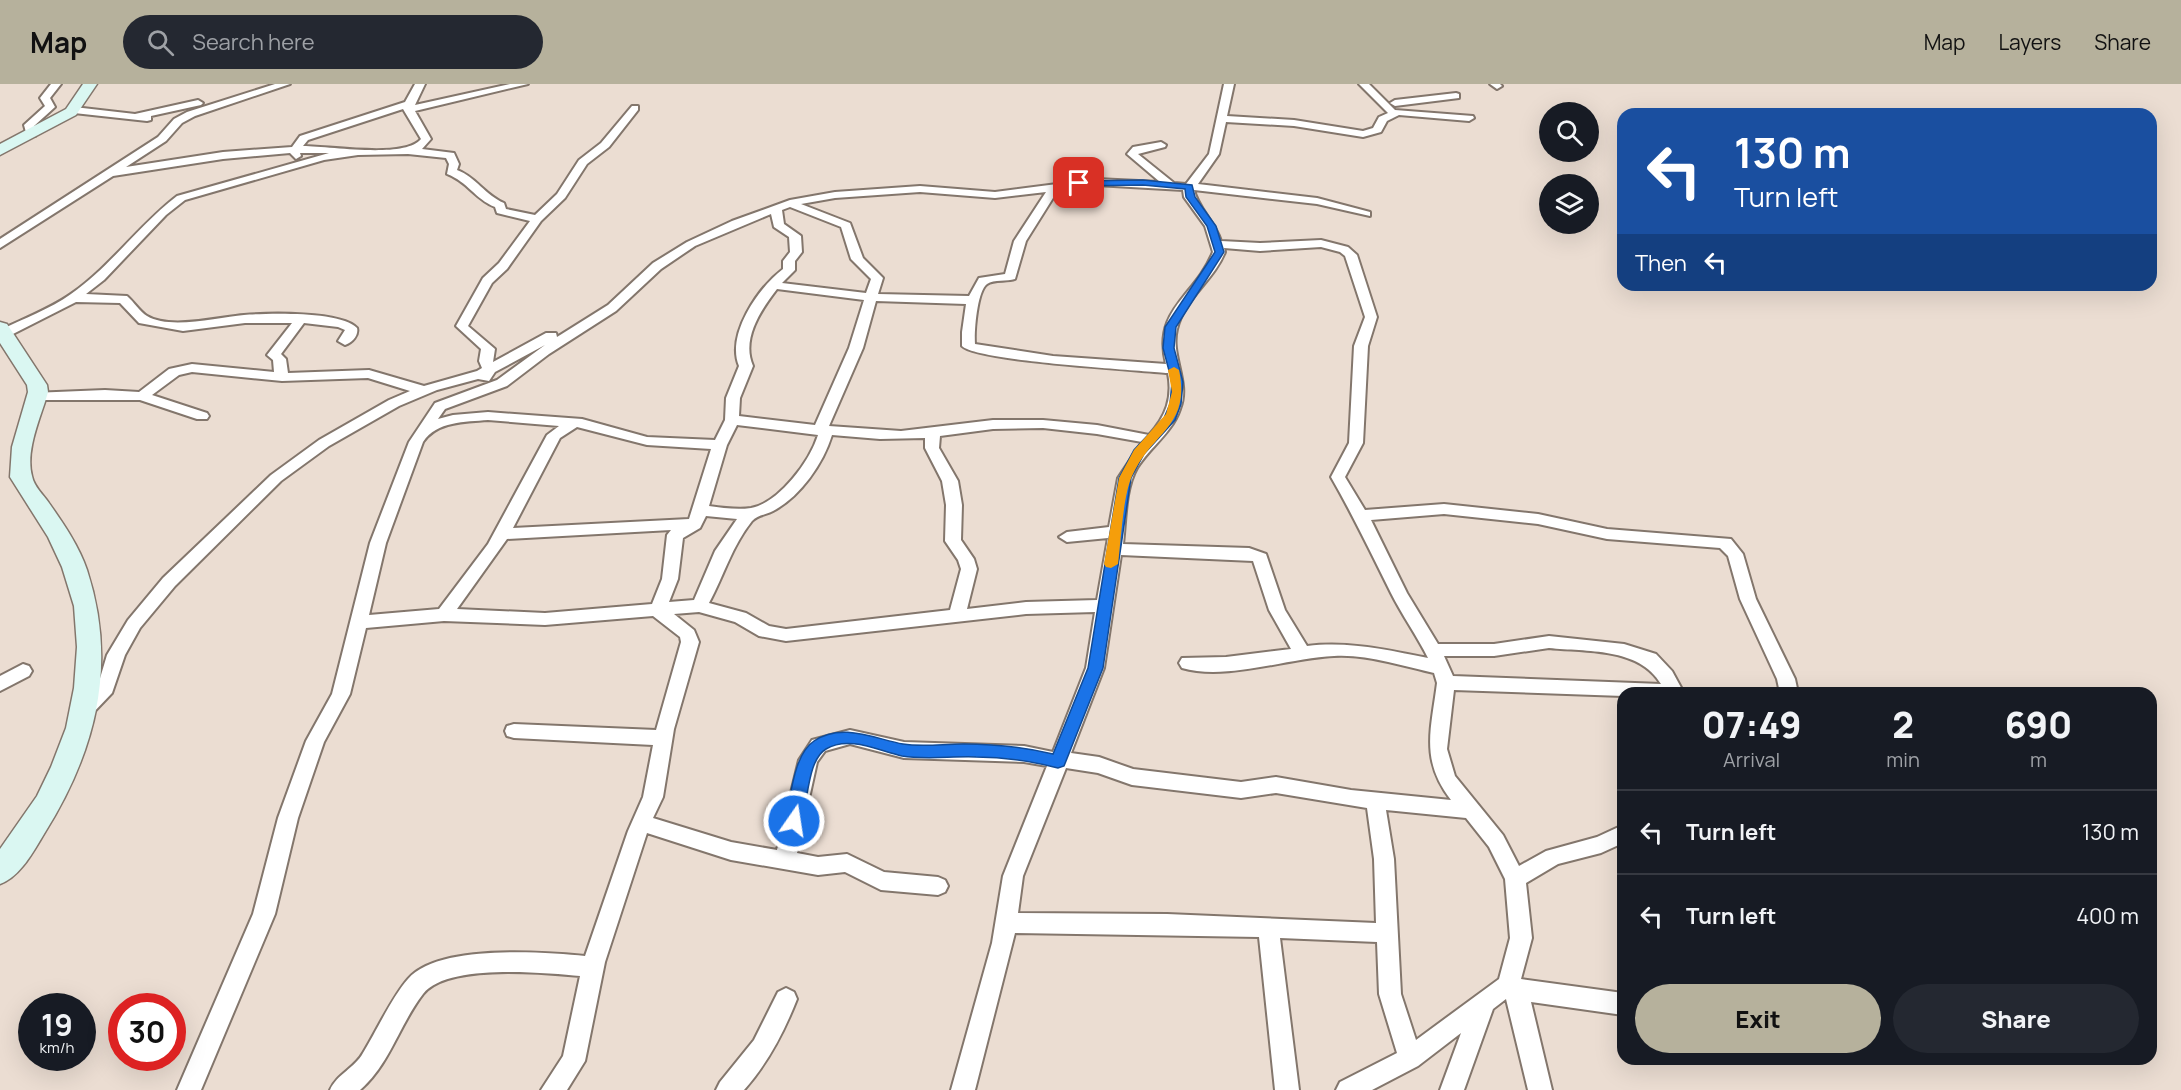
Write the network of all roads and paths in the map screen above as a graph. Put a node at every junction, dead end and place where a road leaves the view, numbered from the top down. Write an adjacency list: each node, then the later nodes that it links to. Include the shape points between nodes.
1 (57, 84): 19 (street, via 45,98 50,107 29,125)
2 (90, 84): 13 (street)
3 (285, 84): 8 (street)
4 (420, 84): 11 (street)
5 (523, 84): 11 (street)
6 (1229, 84): 17 (street)
7 (1364, 84): 10 (street)
8 (254, 92): 15 (street); 18 (street, via 191,114)
9 (1456, 96): 10 (street)
10 (1385, 104): 14 (street)
11 (409, 107): 22 (street, via 315,133 301,140); 23 (street, via 415,125 426,139 422,146)
12 (635, 108): 32 (street)
13 (74, 110): 15 (street); 19 (street)
14 (1393, 114): 16 (street); 17 (street, via 1383,119 1377,130 1363,134 1294,123)
15 (138, 116): 18 (street)
16 (1469, 118)
17 (1222, 119): 28 (street, via 1211,159)
18 (172, 127): 26 (street, via 162,139)
19 (31, 134): 21 (street)
20 (1161, 146): 27 (street, via 1137,149 1132,154)
21 (0, 150)
22 (294, 151): 24 (street); 25 (street, via 297,162); 26 (street, via 211,157)
23 (402, 151): 24 (street); 32 (street, via 450,155 454,164 451,172 471,181 500,205 501,211)
24 (356, 152): 25 (street)
25 (286, 168): 37 (street, via 181,198)
26 (109, 173): 33 (street)
27 (1170, 185): 28 (street); 29 (street, via 1106,182)
28 (1189, 186): 31 (street, via 1317,201); 34 (street, via 1190,197 1211,226)
29 (1054, 188): 30 (street, via 995,195 920,189 831,196); 38 (street, via 1020,241 1011,276 984,281 976,289)
30 (783, 206): 35 (street, via 776,221 794,233 796,251 788,270); 36 (street, via 846,225 856,258 877,278); 40 (street, via 691,244 657,266 612,308)
31 (1366, 213)
32 (537, 219): 44 (street, via 480,290 462,326 488,349 486,361)
33 (0, 244)
34 (1217, 244): 43 (street, via 1220,252 1216,262 1170,327 1168,348); 59 (street, via 1259,247 1304,243 1338,248 1351,255 1371,317 1361,346 1356,443 1338,477)
35 (775, 285): 36 (street); 51 (street, via 746,334 741,352 746,366 733,398)
36 (873, 296): 38 (street); 54 (street)
37 (74, 298): 39 (street, via 123,299 144,320 183,327 245,319); 41 (street)
38 (974, 300): 43 (street, via 967,342 972,349)
39 (301, 319): 42 (street, via 348,324 352,332); 45 (street, via 274,356 279,359)
40 (578, 329): 44 (street, via 540,341); 47 (street, via 502,383)
41 (3, 336): 48 (street, via 34,376)
42 (345, 341)
43 (1173, 369): 56 (street, via 1178,392 1176,404 1169,420)
44 (490, 370): 46 (street); 47 (street)
45 (282, 377): 46 (street, via 369,374); 49 (street, via 184,368)
46 (425, 390): 80 (street, via 394,403 301,458 230,520 169,582 135,624 116,655 106,688)
47 (470, 394): 53 (street, via 443,403)
48 (37, 396): 49 (street); 80 (street, via 23,449 21,476 74,565 86,599 90,622)
49 (142, 396): 50 (street)
50 (202, 416)
51 (732, 420): 54 (street); 57 (street)
52 (573, 423): 53 (street, via 481,416 453,419); 57 (street, via 647,441); 62 (street, via 554,435)
53 (423, 429): 70 (street, via 379,539)
54 (822, 432): 55 (street); 58 (street, via 823,447 809,468 770,507)
55 (933, 433): 56 (street, via 1005,424 1064,424 1092,426); 69 (street, via 932,448 950,482 953,541 969,569)
56 (1151, 440): 61 (street, via 1139,452 1125,478)
57 (720, 445): 60 (street)
58 (749, 514): 60 (street); 65 (street, via 723,551)
59 (1360, 516): 71 (street); 78 (street, via 1444,509 1538,519 1607,534 1725,543 1735,554 1748,598)
60 (697, 518): 62 (street); 67 (street, via 675,535 670,579)
61 (1116, 532): 63 (street); 64 (street)
62 (502, 534): 68 (street)
63 (1067, 537)
64 (1113, 549): 66 (street); 72 (street, via 1248,554 1260,558 1277,610)
65 (699, 606): 67 (street); 69 (street, via 740,617 765,632 786,635)
66 (1105, 606): 69 (street); 83 (street, via 1095,668)
67 (657, 609): 68 (street, via 545,620); 82 (street, via 688,634 690,642)
68 (444, 615): 70 (street)
69 (957, 615)
70 (361, 622): 101 (street, via 341,694 315,741 288,818 264,914)
71 (1433, 650): 75 (street); 77 (street, via 1494,650 1550,642 1624,650 1650,659)
72 (1302, 652): 73 (street, via 1226,664); 75 (street, via 1352,650)
73 (1188, 663)
74 (23, 671): 76 (street)
75 (1444, 675): 79 (street); 85 (street, via 1439,758 1446,779)
76 (0, 684)
77 (1672, 687)
78 (1788, 687)
79 (1617, 688)
80 (85, 710): 89 (street, via 61,782)
81 (514, 731): 82 (street)
82 (663, 738): 86 (street, via 654,797)
83 (1059, 760): 84 (street, via 1099,765 1132,777 1241,790 1276,785); 88 (street, via 1024,754 904,750 850,737 819,745 808,760); 92 (street, via 1017,862)
84 (1375, 799): 85 (street); 94 (street, via 1384,859)
85 (1470, 810): 90 (street, via 1496,841)
86 (642, 823): 88 (street, via 731,850); 95 (street)
87 (1617, 836): 90 (street, via 1553,857)
88 (785, 860): 91 (street, via 818,866 847,863 881,881)
89 (1, 869)
90 (1515, 879): 96 (street, via 1521,938)
91 (938, 886)
92 (1006, 923): 93 (street); 105 (street)
93 (1268, 927): 94 (street); 106 (street)
94 (1388, 933): 100 (street, via 1390,994)
95 (593, 968): 102 (street, via 550,963 489,964 446,969 425,978 416,985 367,1069); 103 (street, via 573,1062)
96 (1512, 988): 98 (street); 99 (street, via 1499,989); 109 (street)
97 (786, 999): 104 (street, via 756,1060)
98 (1617, 1003)
99 (1483, 1004): 100 (street); 108 (street)
100 (1410, 1058): 107 (street)
101 (189, 1090)
102 (342, 1090)
103 (553, 1090)
104 (728, 1090)
105 (963, 1090)
106 (1287, 1090)
107 (1348, 1090)
108 (1452, 1090)
109 (1540, 1090)

